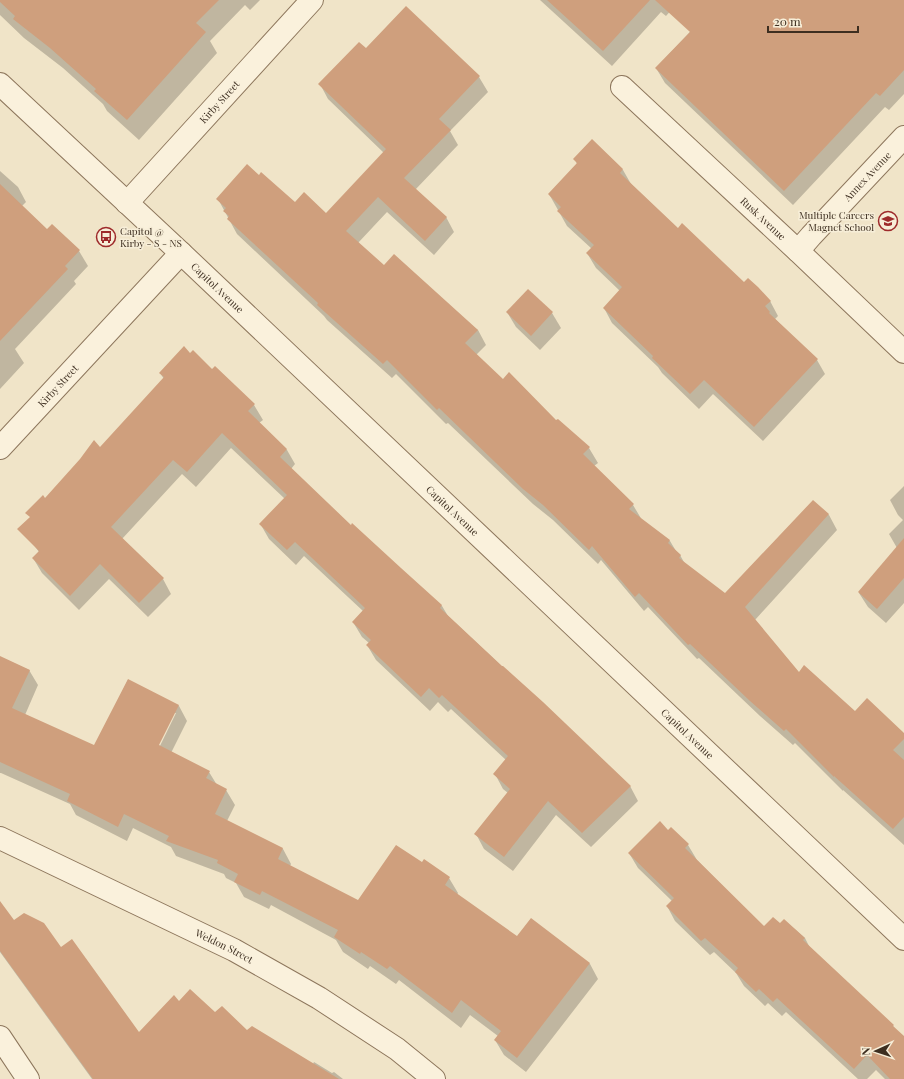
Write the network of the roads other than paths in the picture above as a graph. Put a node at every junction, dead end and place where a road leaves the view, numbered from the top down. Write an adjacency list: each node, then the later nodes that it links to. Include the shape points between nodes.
1 (312, 0): 5 (street, Kirby Street)
2 (0, 84): 5 (street, Capitol Avenue)
3 (622, 87): 6 (street, Rusk Avenue)
4 (904, 137): 6 (street, Annex Avenue)
5 (127, 203): 7 (street, Capitol Avenue)
6 (798, 251): 8 (street, Rusk Avenue)
7 (181, 253): 9 (street, Kirby Street); 11 (street, Capitol Avenue)
8 (904, 352)
9 (0, 448)
10 (0, 838): 14 (street, Weldon Street, via 234,950 326,1002 397,1049)
11 (904, 939)
12 (0, 1037): 13 (street)
13 (28, 1079)
14 (434, 1079)

